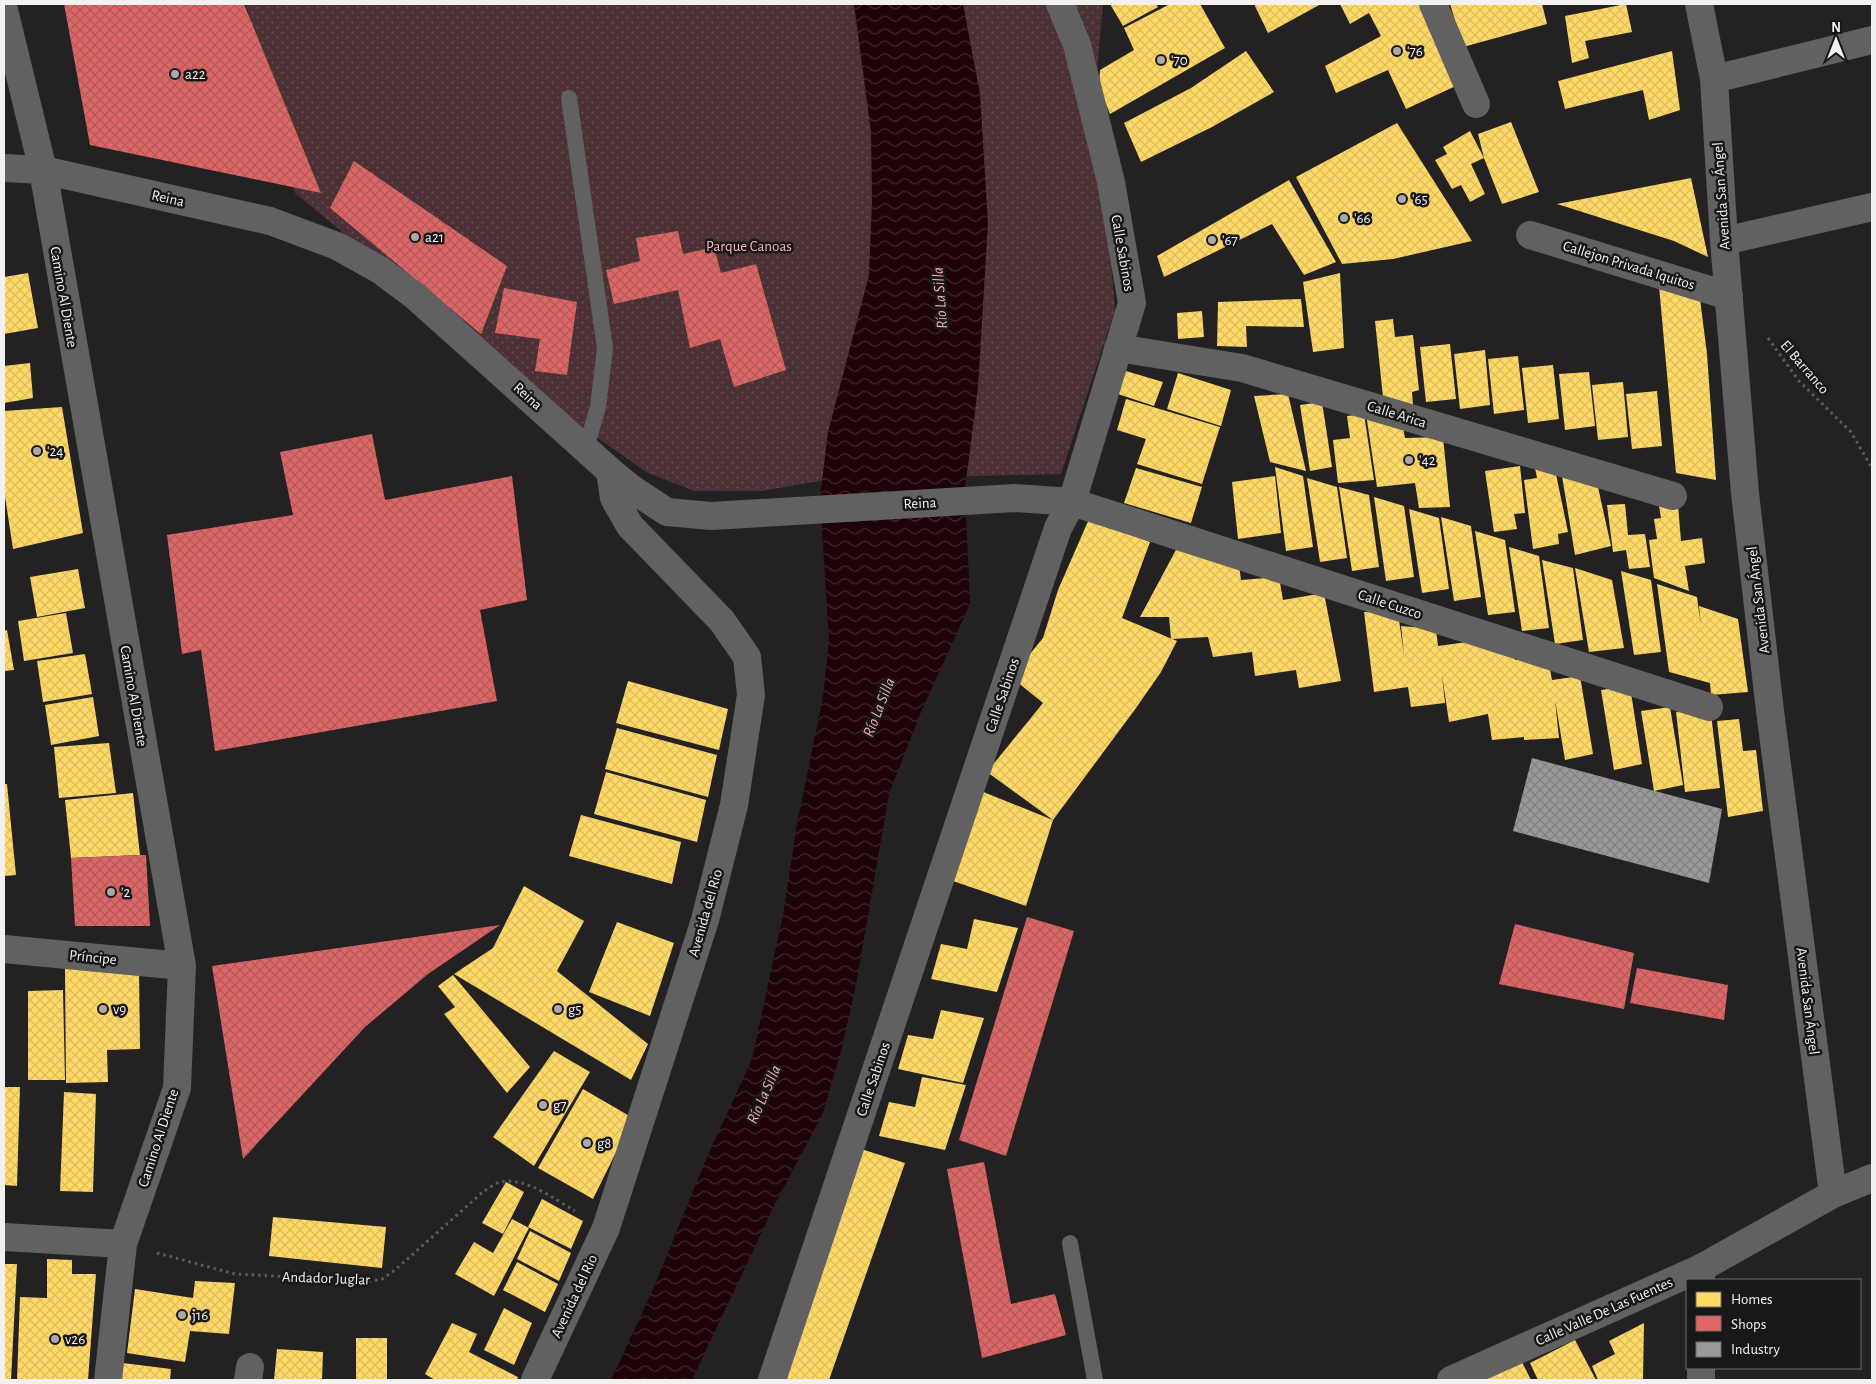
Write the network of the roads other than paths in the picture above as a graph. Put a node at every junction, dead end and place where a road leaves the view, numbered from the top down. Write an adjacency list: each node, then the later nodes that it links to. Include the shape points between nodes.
1 (1060, 4): 15 (street, Calle Sabinos, via 1077,45 1111,182 1132,303)
2 (1432, 4): 8 (street)
3 (1699, 4): 6 (street, Avenida San Ángel)
4 (4, 10): 10 (street, Camino Al Diente)
5 (1872, 40): 6 (street)
6 (1714, 79): 13 (street, Avenida San Ángel)
7 (569, 98): 16 (lane, via 605,348 598,407)
8 (1476, 104)
9 (4, 168): 10 (street, Reina)
10 (43, 170): 16 (street, Reina, via 270,221 337,246 380,270 415,296); 22 (street, Camino Al Diente)
11 (1872, 207): 13 (street)
12 (1530, 235): 14 (street, Callejon Privada Iquitos)
13 (1724, 241): 14 (street, Avenida San Ángel)
14 (1729, 296): 24 (street, Avenida San Ángel, via 1750,533)
15 (1118, 348): 18 (street, Calle Arica, via 1242,368); 19 (street, Calle Sabinos)
16 (586, 448): 17 (street, Reina)
17 (610, 471): 19 (street, Reina, via 667,512 711,516 1016,498); 32 (street, Avenida del Rio, via 614,498 630,526 722,620 747,657 750,695 734,805 705,920 606,1228)
18 (1672, 496)
19 (1072, 502): 20 (street, Calle Cuzco); 33 (street, Calle Sabinos, via 1058,528)
20 (1709, 706)
21 (4, 948): 22 (street, Príncipe)
22 (182, 966): 27 (street, Camino Al Diente, via 177,1088)
23 (1872, 1178): 24 (street)
24 (1832, 1194): 28 (street, Calle Valle De Las Fuentes)
25 (4, 1237): 27 (street)
26 (1070, 1243): 34 (lane)
27 (123, 1244): 31 (street, Camino Al Diente)
28 (1701, 1274): 29 (street, Calle Valle De Las Fuentes)
29 (1689, 1279)
30 (1686, 1280): 35 (street, Calle Valle De Las Fuentes)
31 (108, 1380)
32 (535, 1380)
33 (772, 1380)
34 (1095, 1380)
35 (1451, 1380)

